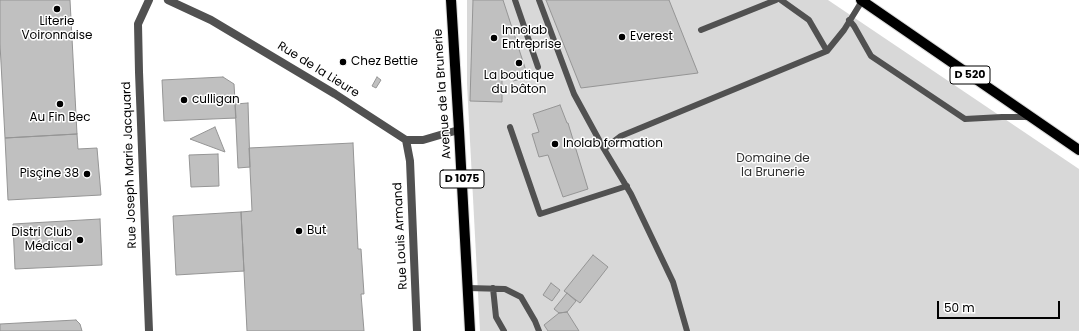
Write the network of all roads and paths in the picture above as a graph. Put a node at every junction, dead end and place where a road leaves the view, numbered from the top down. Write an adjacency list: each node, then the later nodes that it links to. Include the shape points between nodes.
1 (149, 0): 22 (street, Rue Joseph Marie Jacquard, via 138,24)
2 (168, 0): 16 (street, Rue de la Lieure, via 239,36)
3 (451, 0): 15 (main road, Avenue de la Brunerie / D 1075)
4 (515, 0): 12 (lane)
5 (539, 0): 17 (lane, via 574,94)
6 (776, 0): 10 (lane)
7 (781, 0): 11 (lane, via 809,20)
8 (861, 0): 9 (lane); 13 (main road, D 520)
9 (850, 20): 11 (lane); 13 (lane, via 871,56 966,119)
10 (701, 30)
11 (827, 51): 17 (lane, via 621,136)
12 (538, 67)
13 (1030, 117): 18 (main road, D 520)
14 (510, 127): 19 (lane, via 540,214)
15 (459, 130): 16 (street, via 423,140); 20 (main road, Avenue de la Brunerie / D 1075)
16 (406, 140): 23 (street, Rue Louis Armand, via 410,161)
17 (604, 149): 19 (lane)
18 (1079, 150)
19 (627, 186): 27 (lane, via 673,282)
20 (468, 288): 21 (lane); 24 (main road, Avenue de la Brunerie / D 1075)
21 (493, 288): 25 (lane, via 496,317); 26 (lane, via 505,288 521,297)
22 (149, 331)
23 (417, 331)
24 (470, 331)
25 (504, 331)
26 (540, 331)
27 (687, 331)

